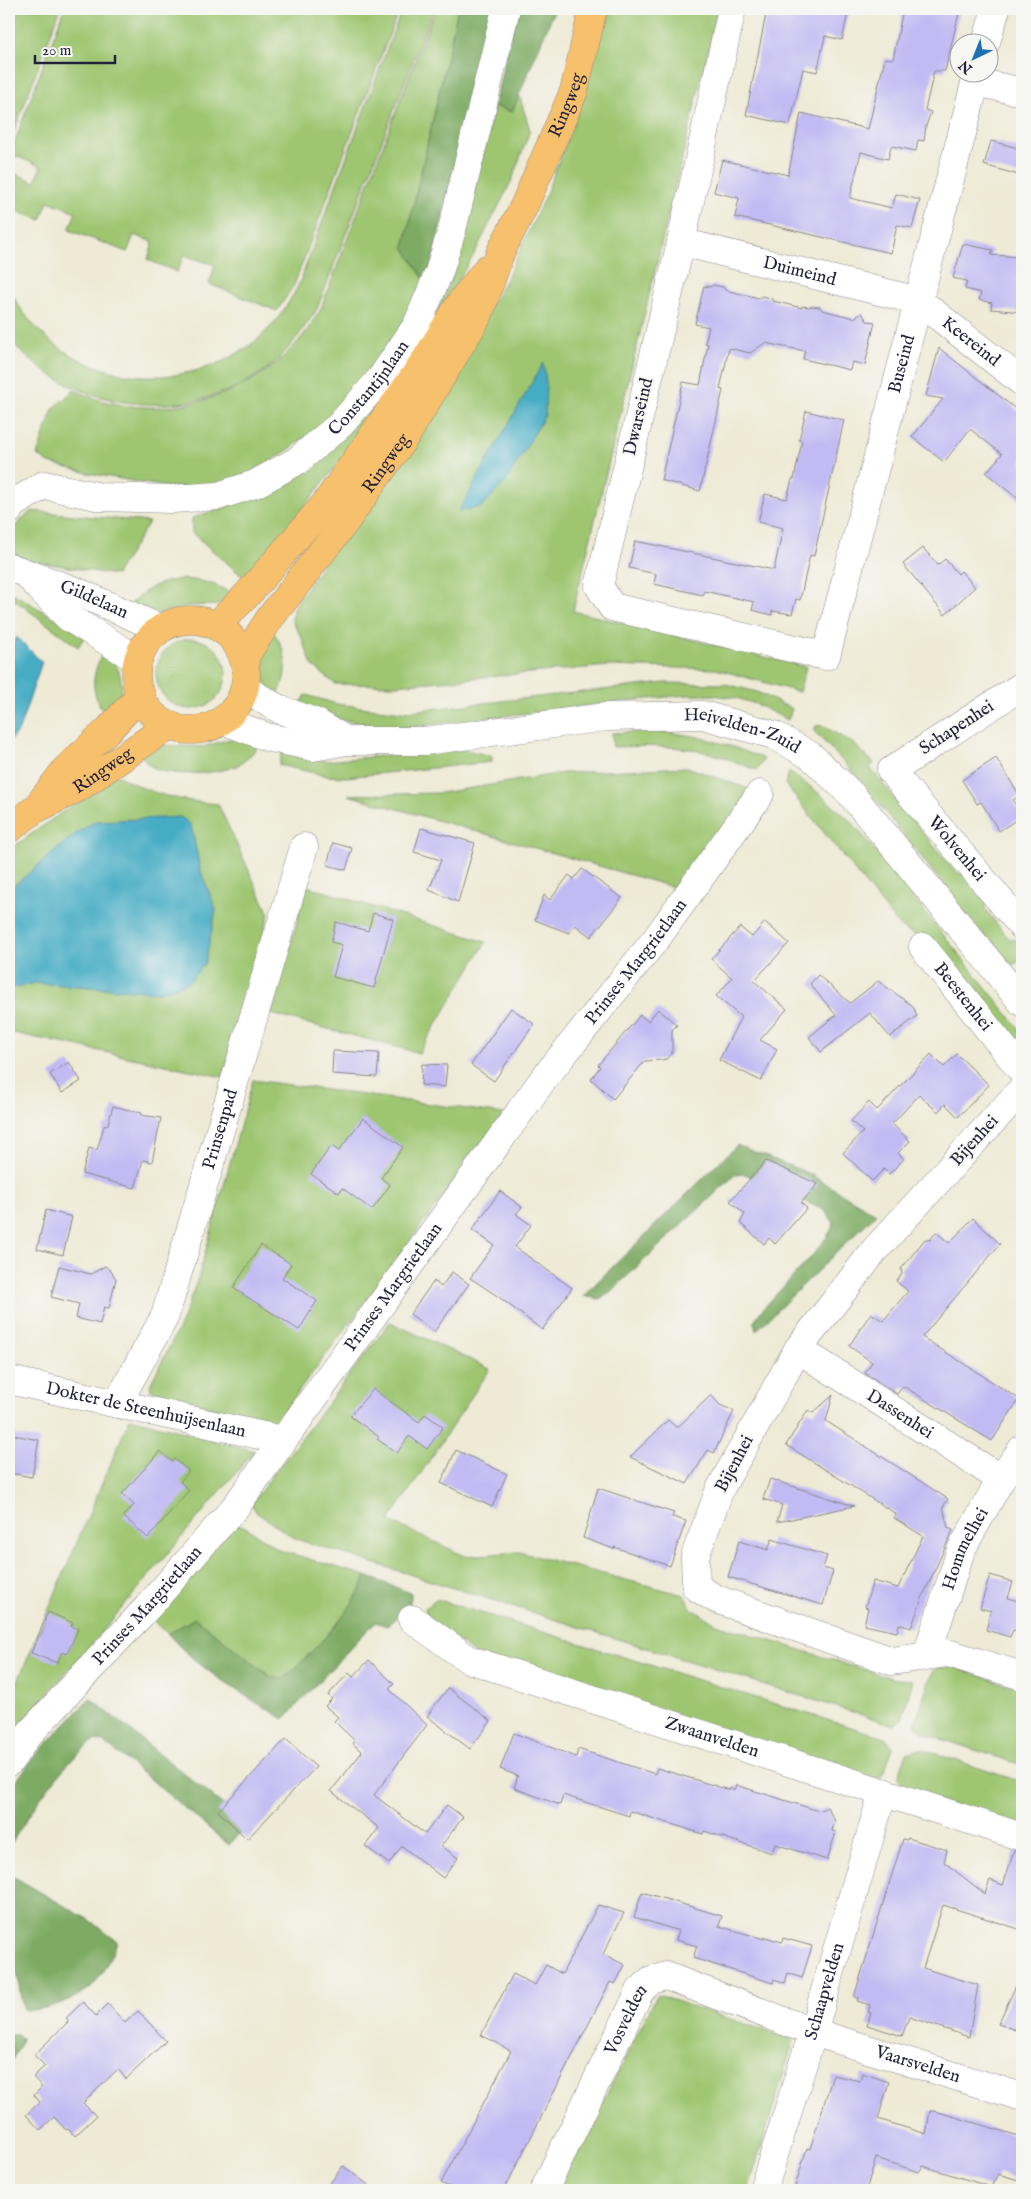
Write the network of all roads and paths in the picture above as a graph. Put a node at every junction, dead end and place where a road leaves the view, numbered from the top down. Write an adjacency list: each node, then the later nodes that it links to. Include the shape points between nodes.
1 (506, 9): 13 (street, Constantijnlaan, via 439,272 417,324 381,378 341,424 298,461 255,484 218,496 172,499 101,497 44,485)
2 (593, 9): 10 (main road, Ringweg, via 574,91)
3 (732, 9): 9 (street, Dwarseind)
4 (996, 9): 5 (street)
5 (989, 32)
6 (976, 82): 11 (street, Buseind)
7 (992, 82): 8 (street)
8 (1022, 92)
9 (681, 242): 11 (street, Duimeind); 17 (street, Dwarseind, via 599,586 612,607)
10 (501, 251): 15 (main road, Ringweg, via 461,302 326,503); 18 (main road, Ringweg, via 479,314 407,434 346,521 270,618)
11 (919, 301): 12 (street, Keereind); 17 (street, Buseind)
12 (1022, 382)
13 (9, 510)
14 (18, 571): 16 (street, Gildelaan, via 78,592); 19 (street, Gildelaan, via 68,617)
15 (216, 626): 16 (main road, via 198,620 179,621); 18 (main road, via 233,639)
16 (161, 628): 19 (main road, via 147,642)
17 (826, 656)
18 (244, 658): 21 (main road)
19 (138, 660): 22 (main road, via 136,672)
20 (1022, 686): 26 (street, Schapenhei)
21 (245, 689): 23 (main road, via 236,707); 25 (street, via 280,710 318,722)
22 (140, 695): 24 (main road, via 152,713); 28 (main road, Ringweg, via 66,769)
23 (222, 720): 24 (main road, via 206,728 188,730); 25 (street, Heivelden-Zuid, via 268,737 313,747)
24 (170, 725): 28 (main road, Ringweg, via 78,788)
25 (347, 740): 33 (street, Heivelden-Zuid, via 425,742 606,717 703,715 774,735 811,756 851,794)
26 (891, 771): 31 (street, Wolvenhei)
27 (760, 794): 39 (street, Prinses Margrietlaan, via 656,939 542,1081)
28 (34, 810): 29 (main road, Ringweg)
29 (9, 829)
30 (304, 847): 38 (street, Prinsenpad, via 165,1316)
31 (1022, 926)
32 (923, 948): 34 (street, Beestenhei)
33 (1020, 995)
34 (1022, 1071)
35 (1022, 1089): 36 (street, Bijenhei, via 874,1251)
36 (798, 1349): 41 (street, Dassenhei); 43 (street, Bijenhei, via 720,1489 695,1556 696,1588 716,1599 892,1661)
37 (9, 1380): 38 (street, Dokter de Steenhuijsenlaan)
38 (117, 1404): 39 (street, Dokter de Steenhuijsenlaan)
39 (282, 1440): 45 (street, Prinses Margrietlaan, via 231,1512 147,1608 27,1736)
40 (1022, 1449): 41 (street, Hommelhei)
41 (1002, 1479): 43 (street, Hommelhei, via 961,1550)
42 (412, 1619): 46 (street, Zwaanvelden, via 468,1659)
43 (926, 1657): 44 (street, Bijenhei, via 948,1653)
44 (1022, 1676)
45 (9, 1762)
46 (883, 1792): 47 (street, Zwaanvelden); 48 (street, Schaapvelden)
47 (1022, 1837)
48 (813, 2032): 49 (street, Vaarsvelden); 50 (street, Vosvelden, via 666,1976 651,1980 640,1991); 51 (street, Schaapvelden)
49 (1022, 2096)
50 (544, 2190)
51 (763, 2190)

